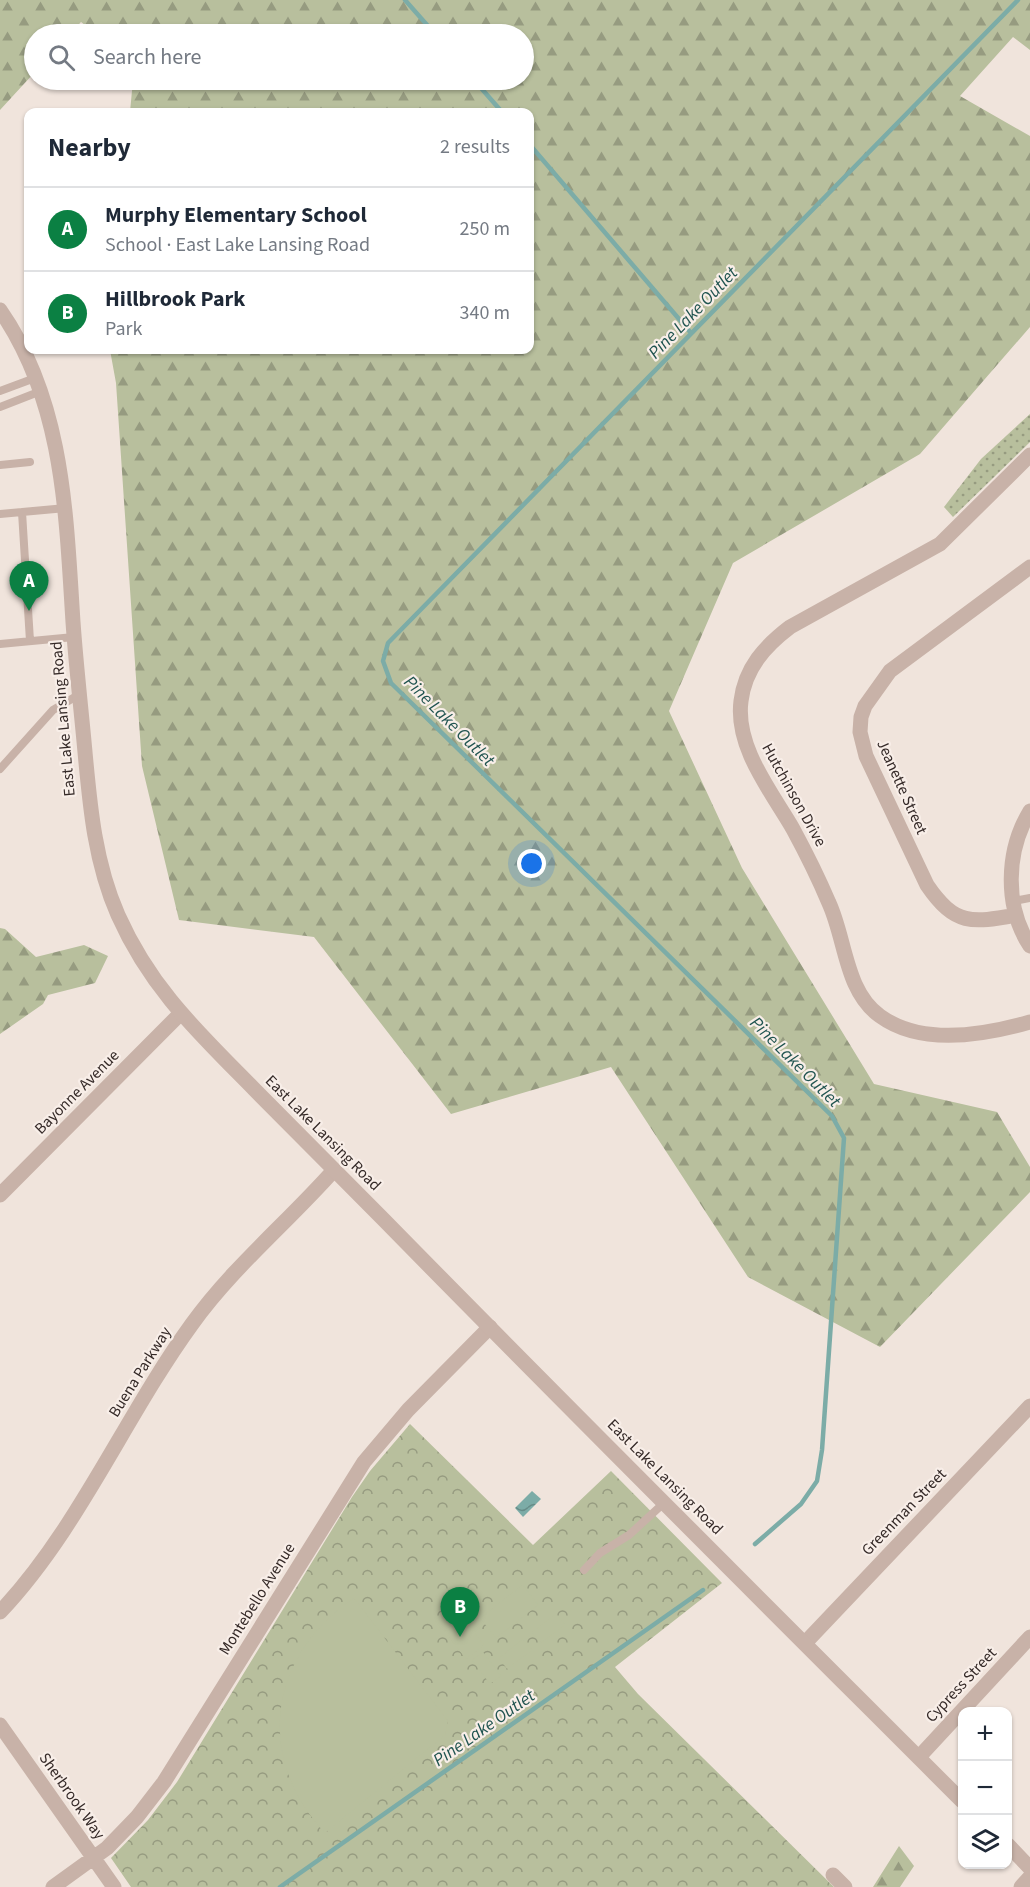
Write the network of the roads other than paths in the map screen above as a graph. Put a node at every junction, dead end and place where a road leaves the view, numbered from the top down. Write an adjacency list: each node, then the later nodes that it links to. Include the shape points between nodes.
1 (0, 310): 2 (street, East Lake Lansing Road)
2 (38, 385): 3 (lane); 4 (lane); 8 (street, East Lake Lansing Road, via 49,412)
3 (0, 391)
4 (0, 407)
5 (1030, 455): 22 (street, Hutchinson Drive, via 939,543 775,638 752,668 741,701 746,745 811,863 831,908 856,989 866,1004 890,1023 931,1035 962,1034)
6 (30, 462): 7 (lane)
7 (0, 465)
8 (66, 508): 9 (lane); 12 (street, East Lake Lansing Road)
9 (22, 512): 10 (lane); 13 (lane)
10 (0, 514)
11 (1030, 567): 19 (street, Jeanette Street, via 890,671 865,706 860,732 866,756 938,901 964,919 980,922)
12 (74, 637): 13 (lane); 15 (street, East Lake Lansing Road)
13 (30, 641): 14 (lane)
14 (0, 644)
15 (80, 694): 16 (lane, via 53,710); 21 (street, East Lake Lansing Road, via 97,852 126,932 144,965)
16 (0, 769)
17 (1030, 811): 19 (street, via 1014,850 1011,875)
18 (1030, 898): 19 (lane)
19 (1015, 908): 20 (street)
20 (1030, 946)
21 (180, 1014): 23 (street, East Lake Lansing Road); 24 (street, Bayonne Avenue)
22 (1030, 1022)
23 (334, 1170): 25 (street, East Lake Lansing Road); 29 (street, Buena Parkway, via 222,1287 193,1323 65,1527 36,1570)
24 (0, 1195)
25 (490, 1328): 27 (street, East Lake Lansing Road); 36 (street, Montebello Avenue, via 408,1410 364,1462 164,1782)
26 (1030, 1406): 31 (street, Greenman Street)
27 (665, 1502): 28 (lane); 31 (street, East Lake Lansing Road)
28 (584, 1570)
29 (0, 1612)
30 (1030, 1637): 33 (street, Cypress Street)
31 (805, 1643): 33 (street, East Lake Lansing Road)
32 (0, 1725): 36 (street, Sherbrook Way)
33 (919, 1757): 34 (street, East Lake Lansing Road)
34 (958, 1796)
35 (1012, 1849): 37 (street)
36 (94, 1859): 40 (street, Montebello Avenue); 41 (street, Sherbrook Way)
37 (1030, 1868)
38 (833, 1875): 42 (street)
39 (1030, 1877): 43 (street)
40 (53, 1887)
41 (114, 1887)
42 (846, 1887)
43 (1022, 1887)

